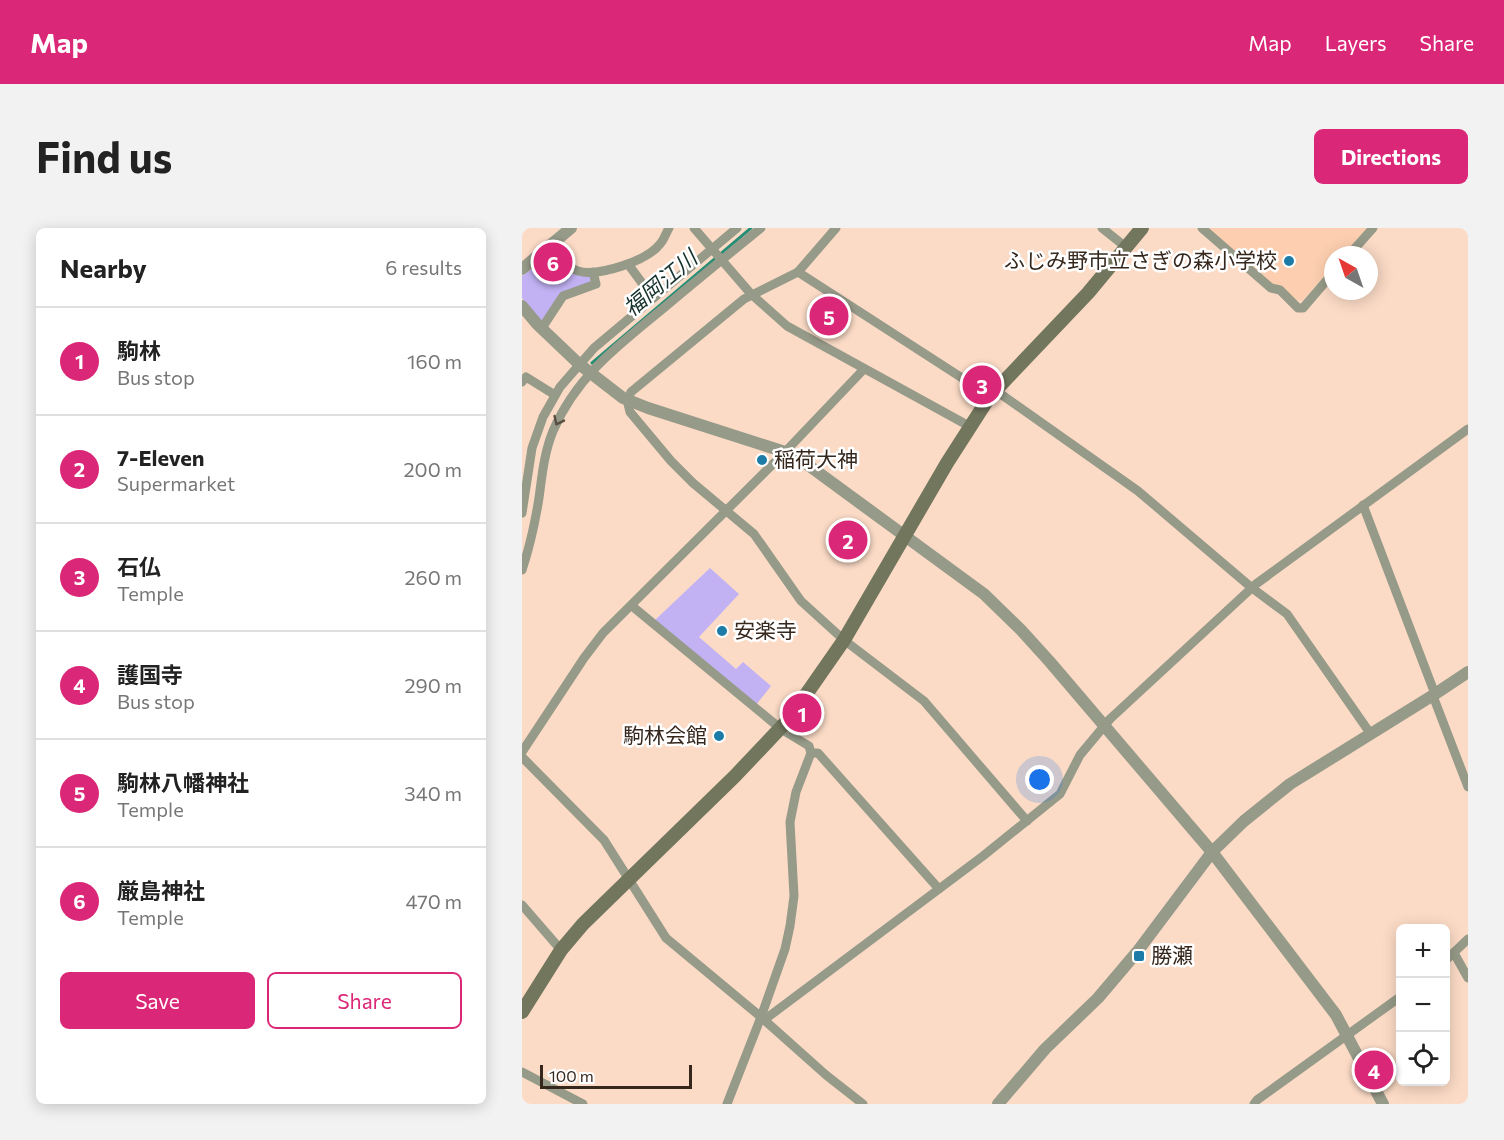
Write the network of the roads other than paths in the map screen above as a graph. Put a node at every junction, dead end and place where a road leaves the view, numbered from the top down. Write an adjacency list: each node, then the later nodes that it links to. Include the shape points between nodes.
1 (571, 228): 12 (street)
2 (669, 228): 16 (street, via 655,250)
3 (694, 228): 14 (street)
4 (737, 228): 14 (street)
5 (761, 228): 15 (street)
6 (836, 228): 19 (street)
7 (1102, 228): 13 (street)
8 (1142, 228): 13 (main road)
9 (1202, 228): 20 (street, via 1298,308 1303,308)
10 (1373, 228): 11 (street)
11 (1357, 246)
12 (550, 247): 17 (street); 18 (street, via 568,267)
13 (1127, 248): 29 (main road, via 1066,318)
14 (712, 249): 15 (street); 22 (street)
15 (721, 261): 21 (street); 27 (street)
16 (628, 264): 18 (street); 22 (street)
17 (522, 269)
18 (592, 272): 24 (street, via 596,284 563,296)
19 (798, 272): 21 (street); 29 (street)
20 (1324, 284)
21 (751, 294): 26 (street, via 787,326); 31 (street, via 631,392)
22 (653, 298): 25 (street)
23 (522, 306): 24 (street)
24 (542, 328): 25 (street)
25 (579, 364): 27 (street); 30 (street)
26 (864, 369): 32 (street); 34 (street)
27 (590, 372): 31 (street); 40 (street, one-way to 40, via 552,432)
28 (522, 382): 30 (street, via 526,377)
29 (992, 393): 32 (main road); 41 (street, via 1138,491)
30 (555, 395): 35 (street, via 532,448)
31 (627, 400): 34 (street); 37 (street, via 630,412 664,453)
32 (969, 426): 39 (main road)
33 (1468, 429): 36 (street)
34 (784, 452): 37 (street); 39 (street, via 819,472)
35 (523, 491): 38 (street)
36 (1363, 505): 41 (street); 45 (street)
37 (726, 511): 42 (street); 43 (street, via 754,534 801,601)
38 (522, 513)
39 (905, 537): 43 (main road); 46 (street, via 1004,612)
40 (522, 570)
41 (1252, 588): 46 (street); 48 (street, via 1287,614)
42 (632, 606): 47 (street); 49 (street, via 584,658)
43 (844, 640): 47 (main road); 53 (street, via 924,701)
44 (1468, 672): 45 (street)
45 (1434, 695): 48 (street); 52 (street)
46 (1105, 726): 53 (street, via 1080,755 1060,794); 54 (street)
47 (781, 729): 50 (street, via 809,746); 55 (main road)
48 (1370, 733): 54 (street, via 1272,796)
49 (522, 752)
50 (811, 753): 56 (street, via 818,753); 65 (street, via 790,822 794,896 790,926)
51 (522, 757): 55 (street, via 604,840)
52 (1468, 788)
53 (1027, 822): 56 (street)
54 (1212, 852): 66 (street, via 1323,996); 72 (street, via 1098,998 1045,1049)
55 (628, 880): 59 (main road); 65 (street, via 666,938)
56 (939, 889): 65 (street)
57 (522, 905): 59 (street)
58 (1468, 939): 60 (street)
59 (561, 950): 64 (main road)
60 (1454, 953): 61 (street); 62 (street)
61 (1450, 956)
62 (1468, 978)
63 (1396, 1001): 66 (street)
64 (522, 1012)
65 (762, 1018): 68 (street); 70 (street)
66 (1348, 1035): 73 (street); 74 (street)
67 (522, 1072): 69 (street)
68 (851, 1101): 71 (street)
69 (583, 1104)
70 (728, 1104)
71 (863, 1104)
72 (998, 1104)
73 (1254, 1104)
74 (1383, 1104)

